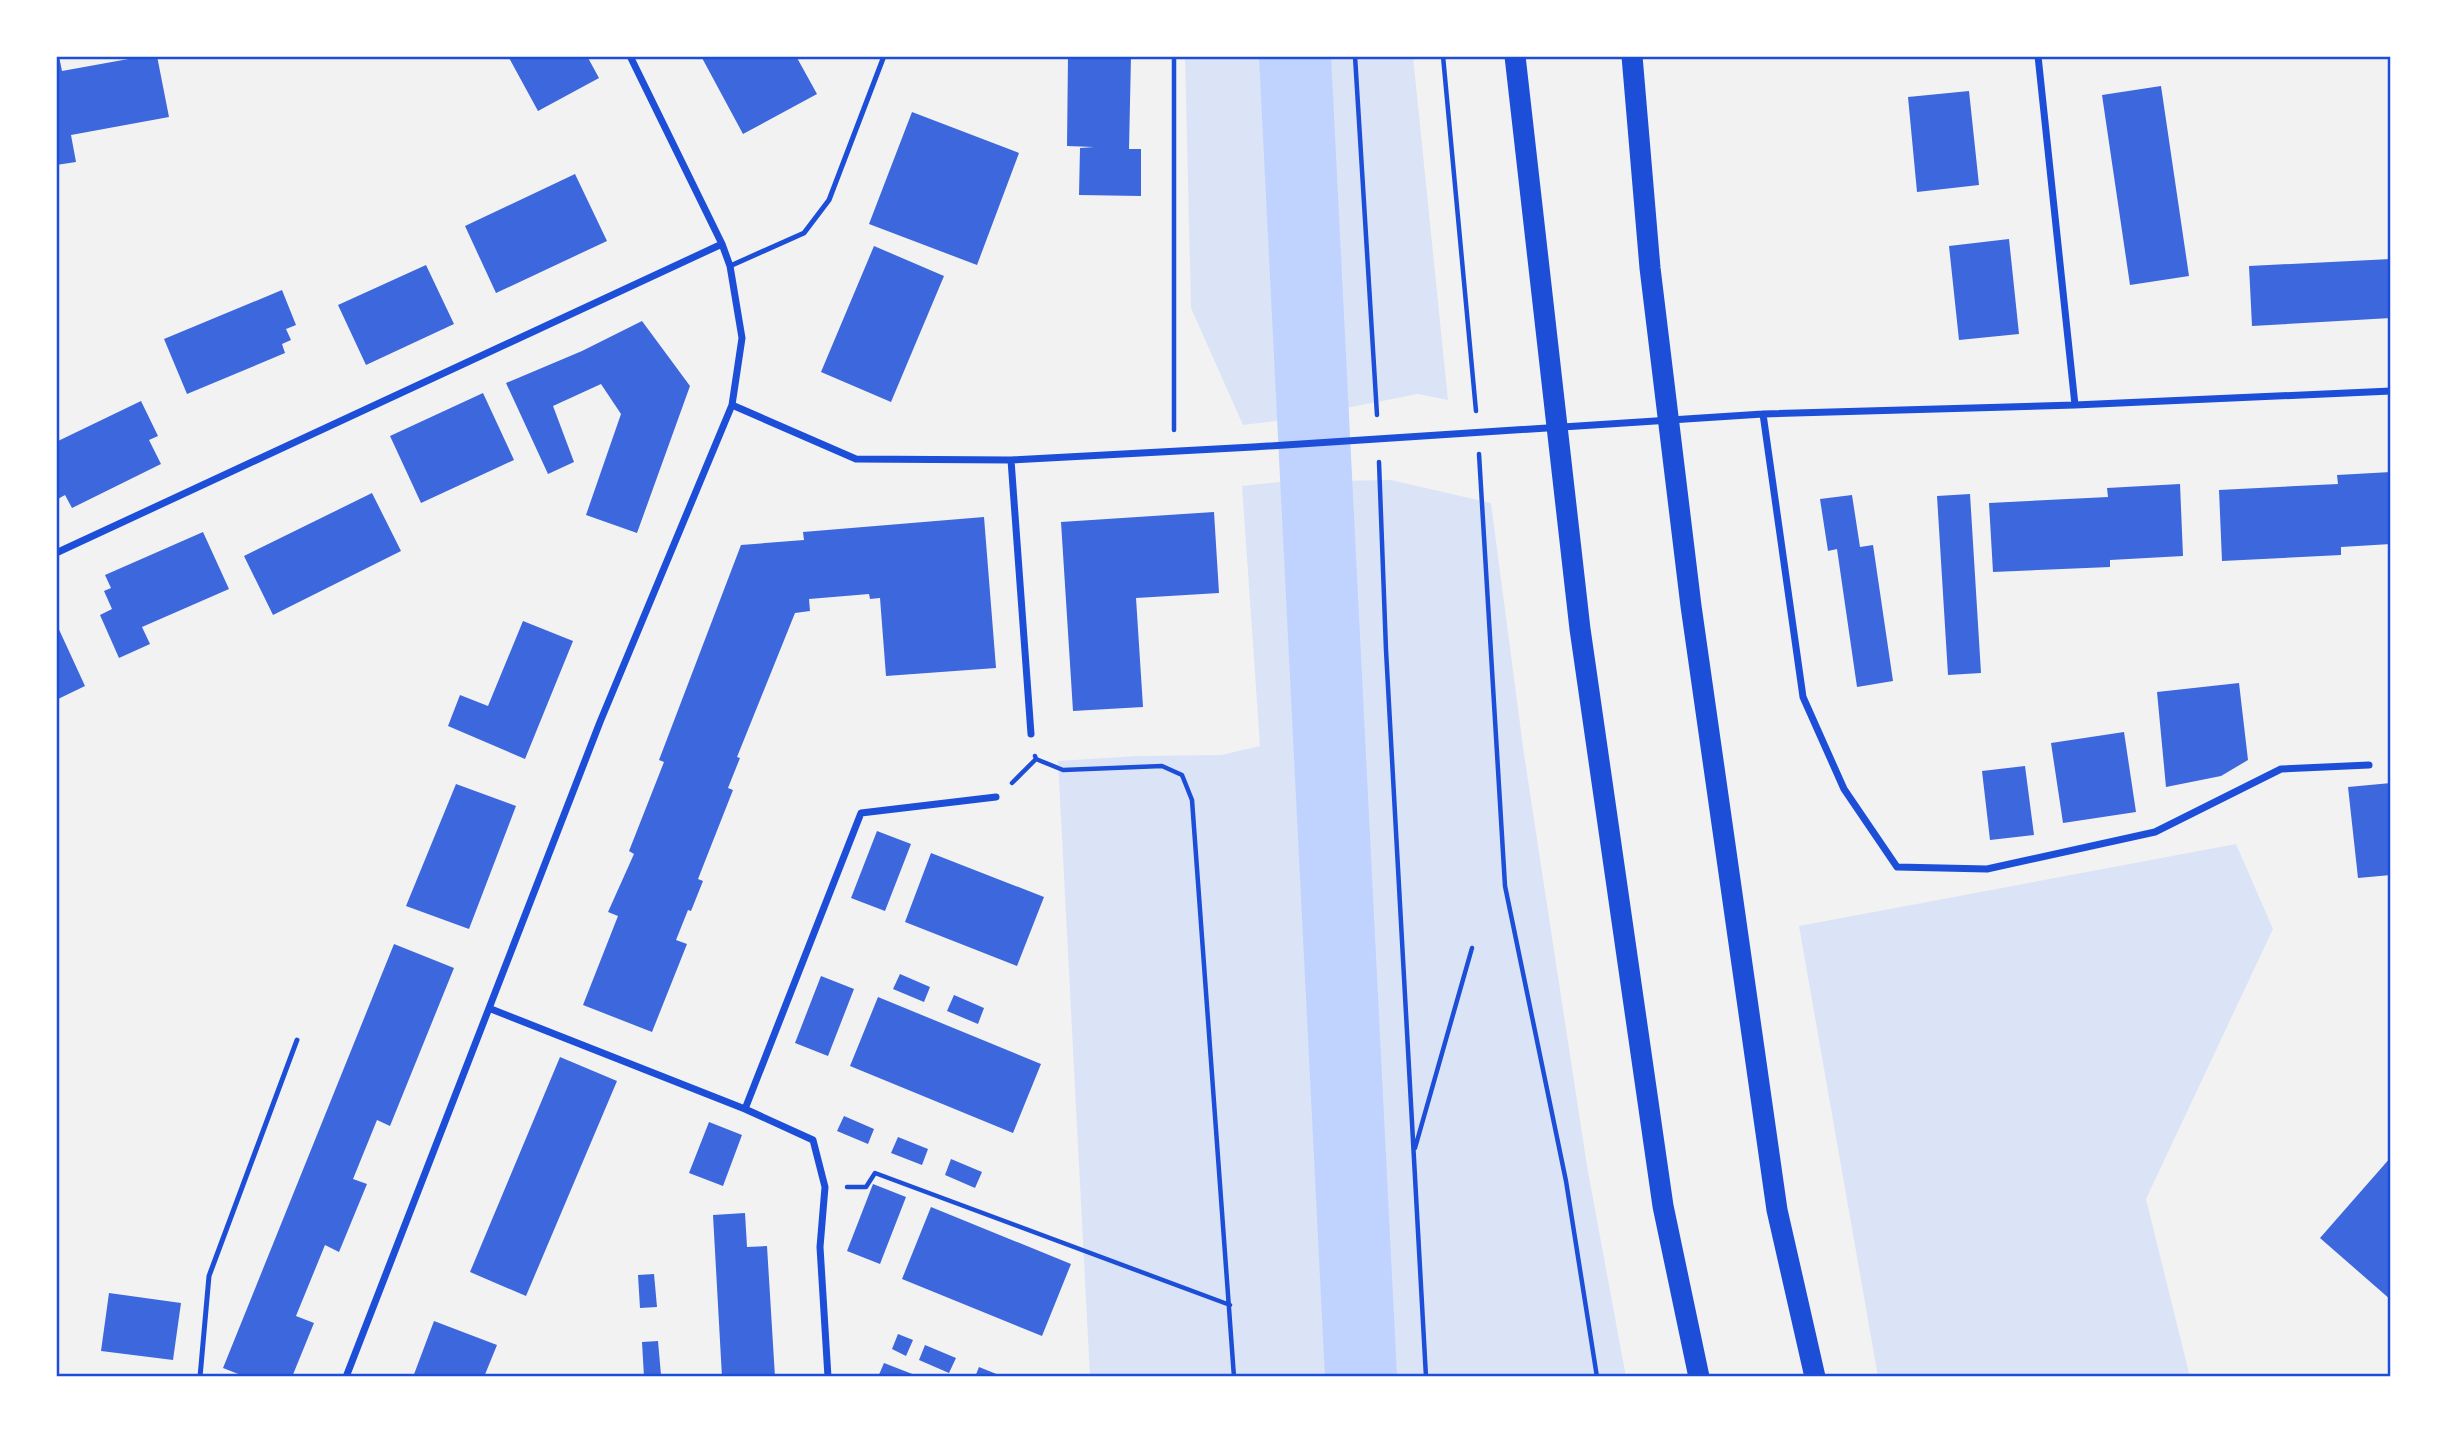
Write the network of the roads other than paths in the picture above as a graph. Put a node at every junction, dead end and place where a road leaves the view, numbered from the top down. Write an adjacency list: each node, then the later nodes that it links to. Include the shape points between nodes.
1 (630, 56): 6 (street)
2 (884, 56): 7 (lane, via 829,200 804,233)
3 (1515, 56): 23 (highway, via 1580,629 1663,1206)
4 (1632, 56): 24 (highway, via 1650,268 1691,606 1777,1210)
5 (2038, 56): 10 (street)
6 (722, 244): 7 (street); 13 (street)
7 (730, 266): 9 (street, via 742,338)
8 (2391, 391): 10 (street)
9 (732, 405): 12 (street, via 856,459); 17 (street, via 600,722)
10 (2075, 405): 11 (street)
11 (1763, 414): 12 (street); 15 (street, via 1803,697 1844,789 1897,867 1987,869 2155,831 2281,769)
12 (1011, 460): 14 (street)
13 (56, 553)
14 (1031, 734)
15 (2370, 765)
16 (996, 797): 19 (street, via 861,813)
17 (491, 1009): 19 (street); 21 (street)
18 (297, 1040): 20 (lane, via 209,1276)
19 (744, 1109): 22 (street, via 813,1140 825,1187 820,1247)
20 (200, 1377)
21 (346, 1377)
22 (828, 1377)
23 (1699, 1377)
24 (1815, 1377)

